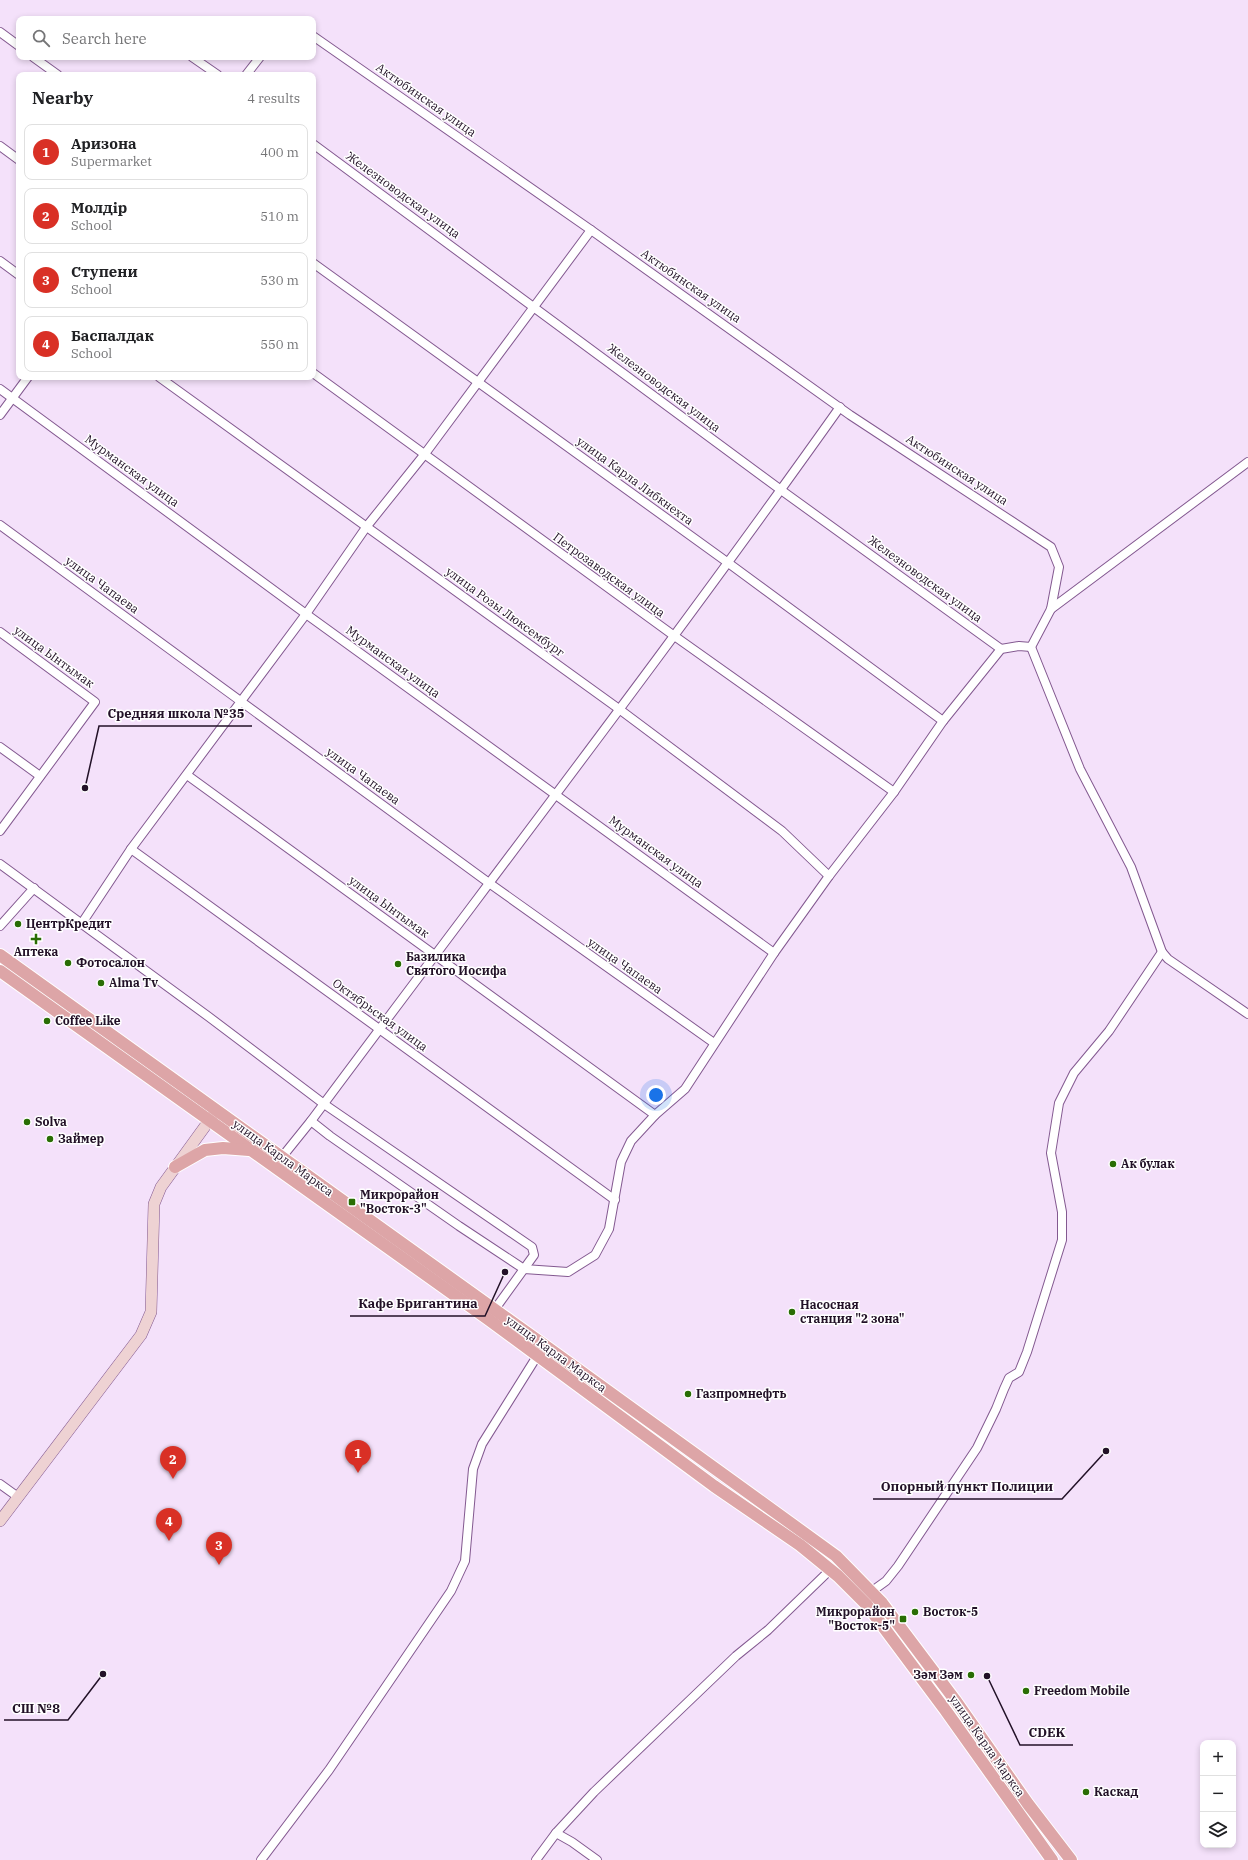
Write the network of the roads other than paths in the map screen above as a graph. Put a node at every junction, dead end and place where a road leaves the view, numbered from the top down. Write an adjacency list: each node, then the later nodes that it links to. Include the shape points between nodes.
1 (0, 32): 3 (street)
2 (316, 38): 13 (street, Актюбинская улица)
3 (16, 44)
4 (37, 60): 7 (street)
5 (196, 60): 8 (street)
6 (258, 60): 9 (street)
7 (54, 72)
8 (214, 72)
9 (248, 72)
10 (0, 146): 12 (street)
11 (316, 146): 17 (street, Железноводская улица)
12 (16, 158)
13 (591, 230): 17 (street); 24 (street, Актюбинская улица)
14 (0, 261): 16 (street)
15 (316, 265): 21 (street, улица Карла Либкнехта)
16 (16, 273)
17 (534, 307): 21 (street); 28 (street, Железноводская улица)
18 (316, 375): 26 (street, Петрозаводская улица)
19 (26, 380): 23 (street)
20 (163, 380): 30 (street, улица Розы Люксембург)
21 (478, 383): 26 (street); 31 (street, улица Карла Либкнехта)
22 (0, 389): 23 (street, Мурманская улица)
23 (13, 398): 25 (street); 33 (street, Мурманская улица)
24 (840, 407): 28 (street); 32 (street, Актюбинская улица, via 1051,547 1059,568)
25 (0, 415)
26 (424, 455): 30 (street); 35 (street, Петрозаводская улица)
27 (1248, 462): 32 (street)
28 (781, 490): 31 (street); 37 (street, Железноводская улица)
29 (0, 525): 38 (street, улица Чапаева)
30 (367, 526): 33 (street); 39 (street, улица Розы Люксембург)
31 (727, 562): 35 (street); 40 (street, улица Карла Либкнехта)
32 (1051, 610): 36 (street)
33 (306, 614): 38 (street); 45 (street, Мурманская улица)
34 (0, 632): 43 (street, улица Ынтымак, via 95,702)
35 (673, 635): 39 (street); 44 (street, Петрозаводская улица)
36 (1031, 647): 37 (street); 54 (street, via 1080,769 1131,867)
37 (1002, 649): 40 (street)
38 (241, 701): 42 (street); 50 (street, улица Чапаева)
39 (618, 709): 45 (street); 49 (street, улица Розы Люксембург, via 782,831)
40 (943, 721): 44 (street)
41 (0, 747): 43 (street)
42 (187, 774): 47 (street); 57 (street, улица Ынтымак)
43 (40, 776): 46 (street)
44 (894, 792): 49 (street)
45 (554, 794): 50 (street); 55 (street, Мурманская улица)
46 (0, 831)
47 (131, 849): 52 (street); 60 (street, Октябрьская улица)
48 (0, 864): 51 (street)
49 (829, 876): 55 (street)
50 (489, 883): 57 (street); 61 (street, улица Чапаева)
51 (34, 888): 52 (street); 53 (street)
52 (82, 923): 62 (street)
53 (0, 926)
54 (1162, 952): 59 (street, via 1168,960); 79 (street, via 1109,1031 1074,1073 1059,1103 1051,1153 1062,1212 1062,1240 1019,1372 1009,1378 977,1448 898,1566 886,1581)
55 (774, 953): 61 (street)
56 (0, 955): 63 (main road, улица Карла Маркса)
57 (435, 955): 60 (street); 64 (street, улица Ынтымак)
58 (0, 971): 65 (main road, улица Карла Маркса)
59 (1248, 1014)
60 (380, 1029): 62 (street); 70 (street, Октябрьская улица)
61 (714, 1043): 64 (street, via 685,1089)
62 (324, 1104): 66 (street); 71 (street, via 532,1247 534,1255)
63 (216, 1110): 65 (street); 68 (main road, улица Карла Маркса)
64 (655, 1115): 70 (street, via 631,1141 621,1162)
65 (209, 1121): 67 (main road, улица Карла Маркса); 69 (street)
66 (311, 1121): 68 (street); 71 (street)
67 (250, 1150): 69 (main road, via 205,1150); 74 (main road, улица Карла Маркса)
68 (282, 1158): 72 (main road, улица Карла Маркса)
69 (175, 1167): 76 (street, via 161,1187 154,1204 152,1312 140,1335)
70 (615, 1200): 71 (street, via 609,1229 595,1255 568,1272)
71 (524, 1269): 72 (street)
72 (495, 1309): 73 (main road, улица Карла Маркса)
73 (544, 1345): 74 (street); 79 (main road, улица Карла Маркса, via 836,1556)
74 (538, 1356): 78 (main road, улица Карла Маркса, via 709,1482 800,1545); 83 (street, via 482,1444 473,1469 465,1561 450,1591 329,1770)
75 (0, 1484): 76 (street)
76 (18, 1497): 77 (street)
77 (0, 1521)
78 (830, 1570): 80 (main road, улица Карла Маркса); 81 (street, via 652,1736)
79 (872, 1591): 80 (street); 82 (main road, улица Карла Маркса, via 955,1700)
80 (862, 1600): 86 (main road, улица Карла Маркса, via 946,1711)
81 (556, 1833): 84 (street); 85 (street)
82 (1067, 1856): 87 (main road, улица Карла Маркса)
83 (261, 1860)
84 (536, 1860)
85 (597, 1860)
86 (1052, 1860)
87 (1074, 1860)

